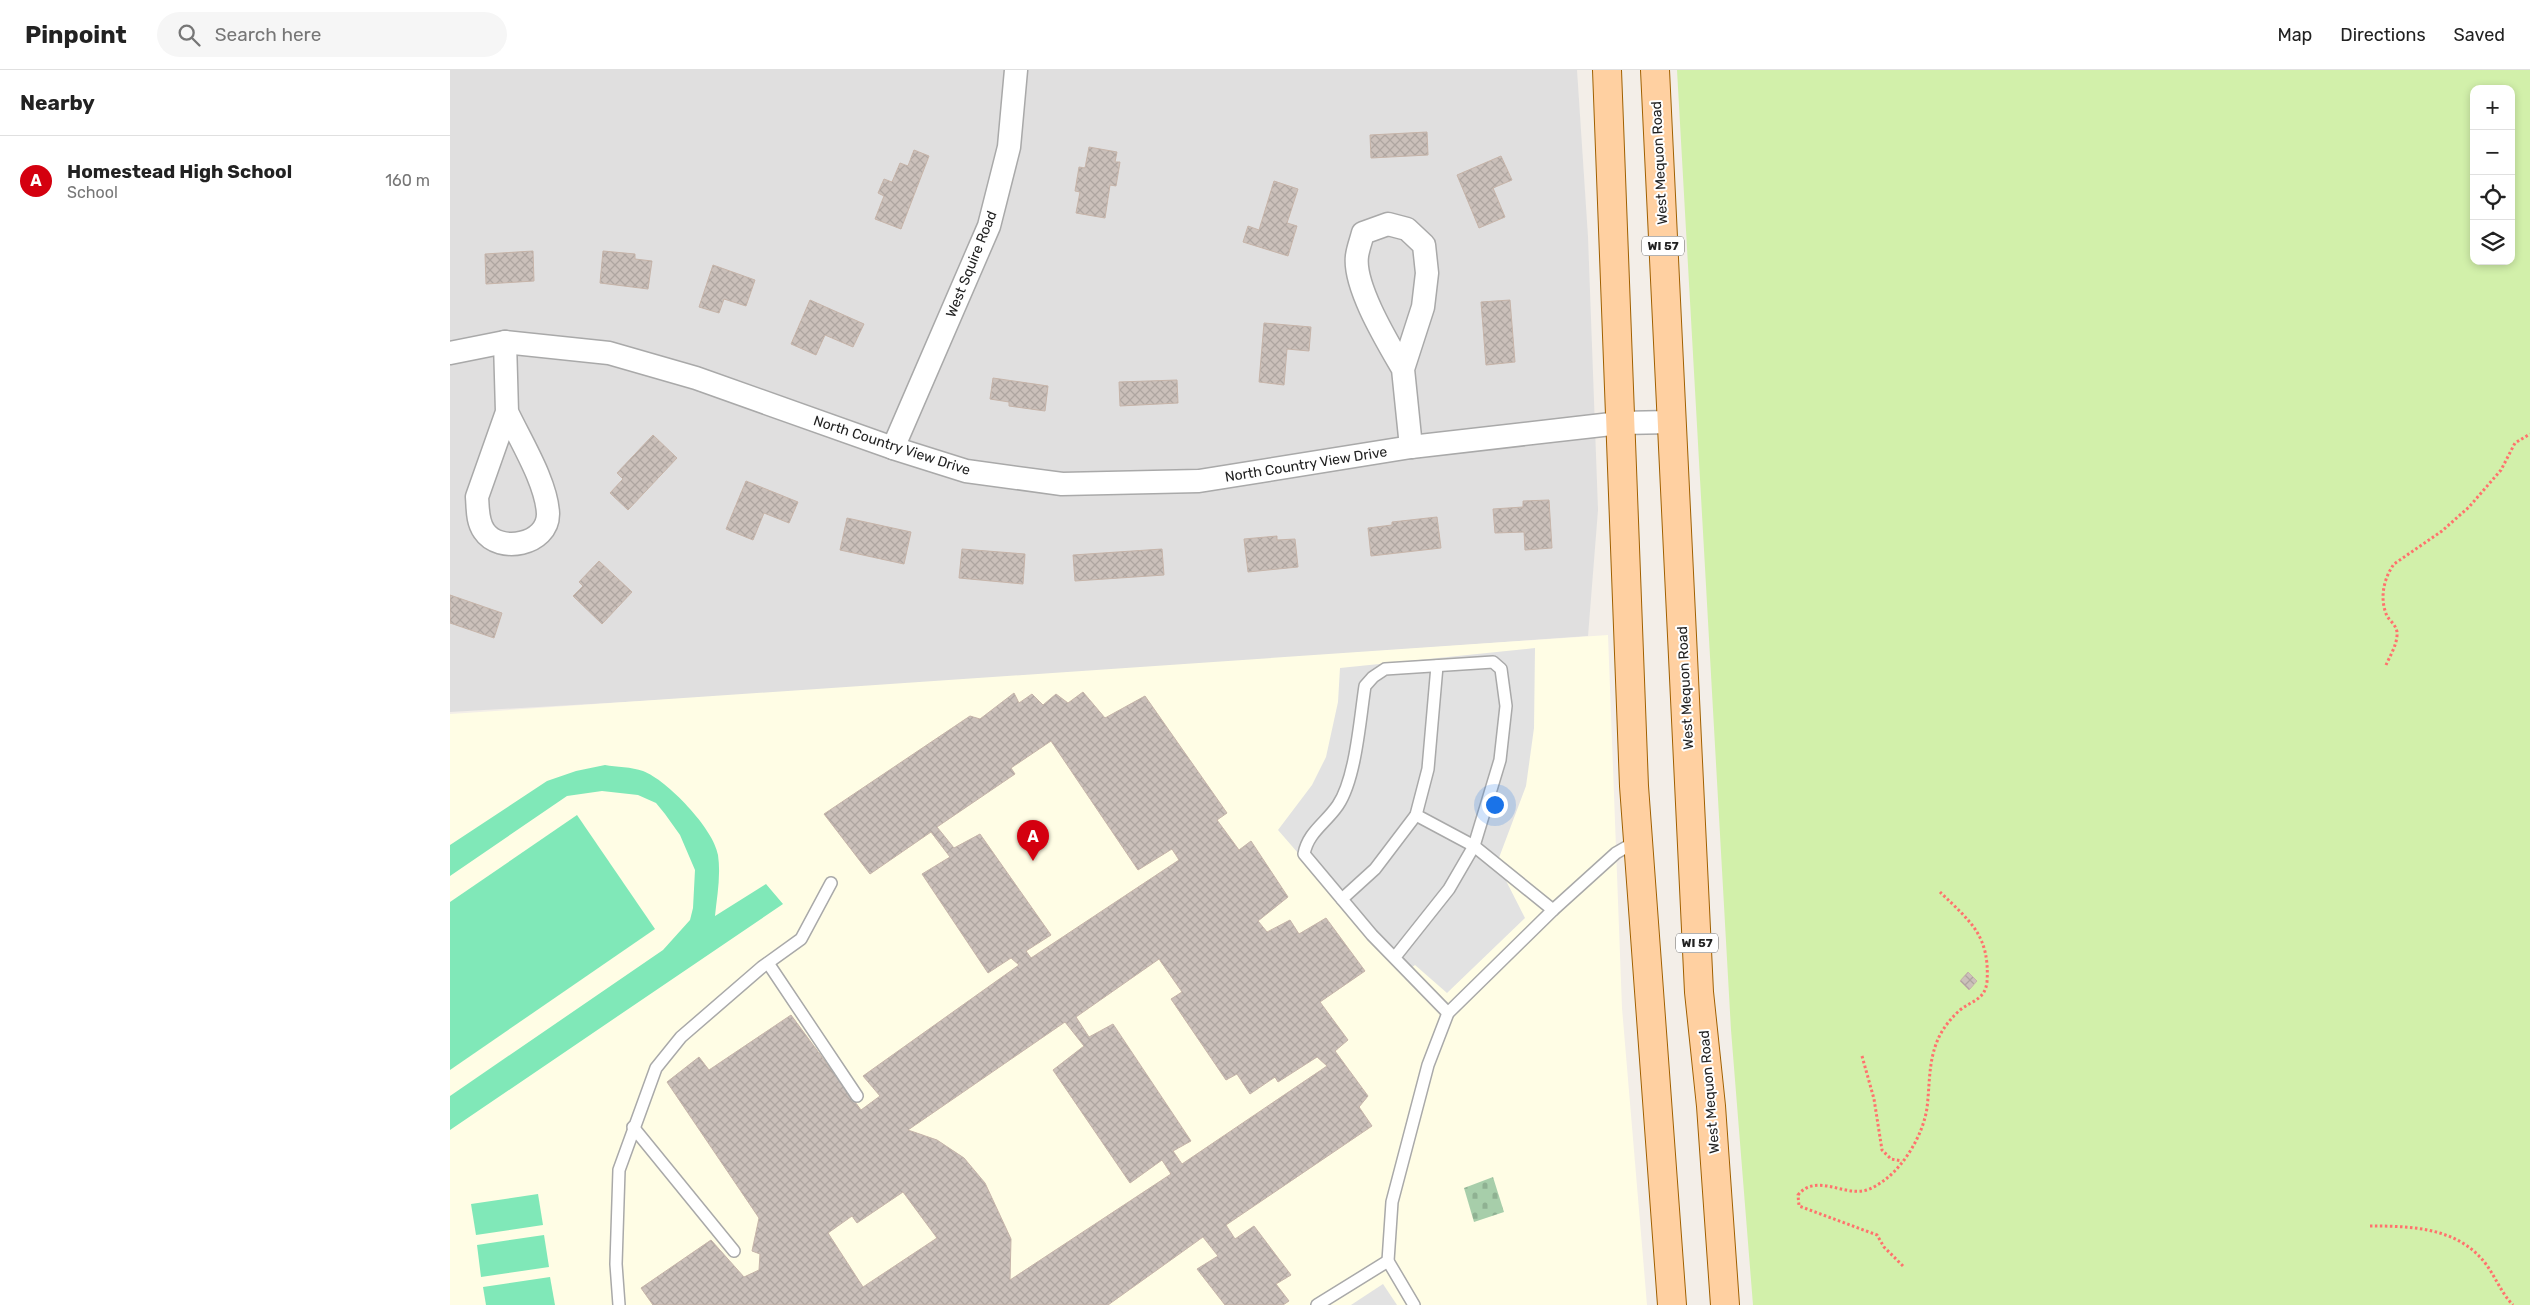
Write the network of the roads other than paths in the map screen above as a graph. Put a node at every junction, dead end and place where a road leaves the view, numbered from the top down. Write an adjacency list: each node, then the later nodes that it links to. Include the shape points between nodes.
1 (1016, 70): 11 (street, West Squire Road, via 1009,147 989,226)
2 (1607, 70): 9 (main road)
3 (1655, 70): 8 (main road, West Mequon Road / WI 57)
4 (505, 342): 5 (street, North Country View Drive); 7 (street); 11 (street, North Country View Drive, via 609,352 696,378)
5 (450, 353)
6 (1403, 369): 6 (street, via 1362,287 1356,257 1364,233 1388,224 1407,229 1424,245 1426,264 1423,307); 10 (street)
7 (507, 412): 7 (street, via 478,497 479,522 489,536 498,541 520,543 540,534 548,517 541,485)
8 (1672, 422): 9 (street, North Country View Drive); 30 (main road, West Mequon Road / WI 57, via 1699,992 1711,1106)
9 (1620, 423): 10 (street, North Country View Drive); 14 (main road)
10 (1411, 447): 11 (street, North Country View Drive, via 1199,481 1062,484 966,471)
11 (893, 448)
12 (1437, 666): 13 (lane, via 1428,768); 15 (lane, via 1493,662 1501,669 1506,706 1500,760); 17 (lane, via 1385,669 1365,686 1350,775 1338,805 1306,842 1304,854)
13 (1416, 815): 15 (lane); 17 (lane, via 1375,869)
14 (1638, 840): 18 (lane, via 1616,853); 29 (main road)
15 (1474, 846): 18 (lane); 19 (lane, via 1449,889)
16 (831, 883): 20 (lane, via 801,938)
17 (1342, 899): 19 (lane)
18 (1553, 910): 21 (lane)
19 (1395, 957): 21 (lane)
20 (768, 963): 22 (lane); 23 (lane, via 676,1043 656,1068)
21 (1448, 1013): 25 (lane, via 1428,1065 1392,1202)
22 (857, 1096)
23 (634, 1127): 24 (lane); 26 (lane, via 619,1170 616,1264)
24 (734, 1251)
25 (1388, 1261): 27 (lane); 28 (lane)
26 (619, 1305)
27 (1317, 1305)
28 (1414, 1305)
29 (1672, 1305)
30 (1725, 1305)

